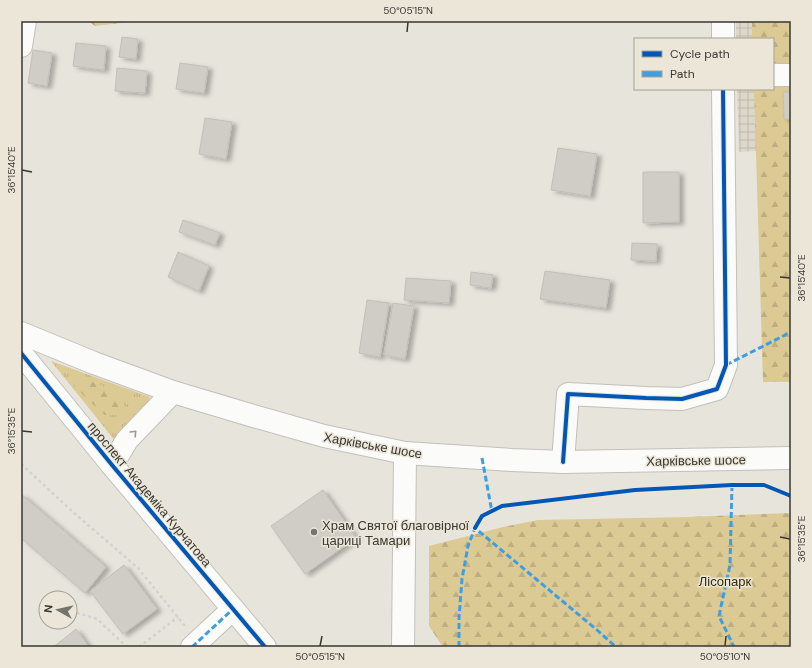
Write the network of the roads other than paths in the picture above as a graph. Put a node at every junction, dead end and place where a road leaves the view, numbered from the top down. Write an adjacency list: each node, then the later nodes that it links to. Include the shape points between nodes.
1 (25, 21): 4 (street)
2 (723, 21): 3 (street)
3 (723, 38)
4 (21, 46)
5 (791, 74): 6 (street)
6 (774, 75)
7 (723, 90): 13 (street, via 726,365 717,389 682,399 568,394)
8 (21, 332): 10 (street, Харківське шосе, via 94,363)
9 (21, 353): 14 (street, проспект Академіка Курчатова)
10 (173, 392): 11 (street, Харківське шосе, via 324,436); 14 (street, one-way to 10, via 127,440)
11 (405, 453): 13 (street, Харківське шосе); 18 (street)
12 (791, 458): 13 (street, Харківське шосе)
13 (564, 462)
14 (112, 465): 15 (street, проспект Академіка Курчатова)
15 (232, 609): 16 (street); 17 (street, проспект Академіка Курчатова)
16 (195, 644)
17 (265, 647)
18 (403, 647)

